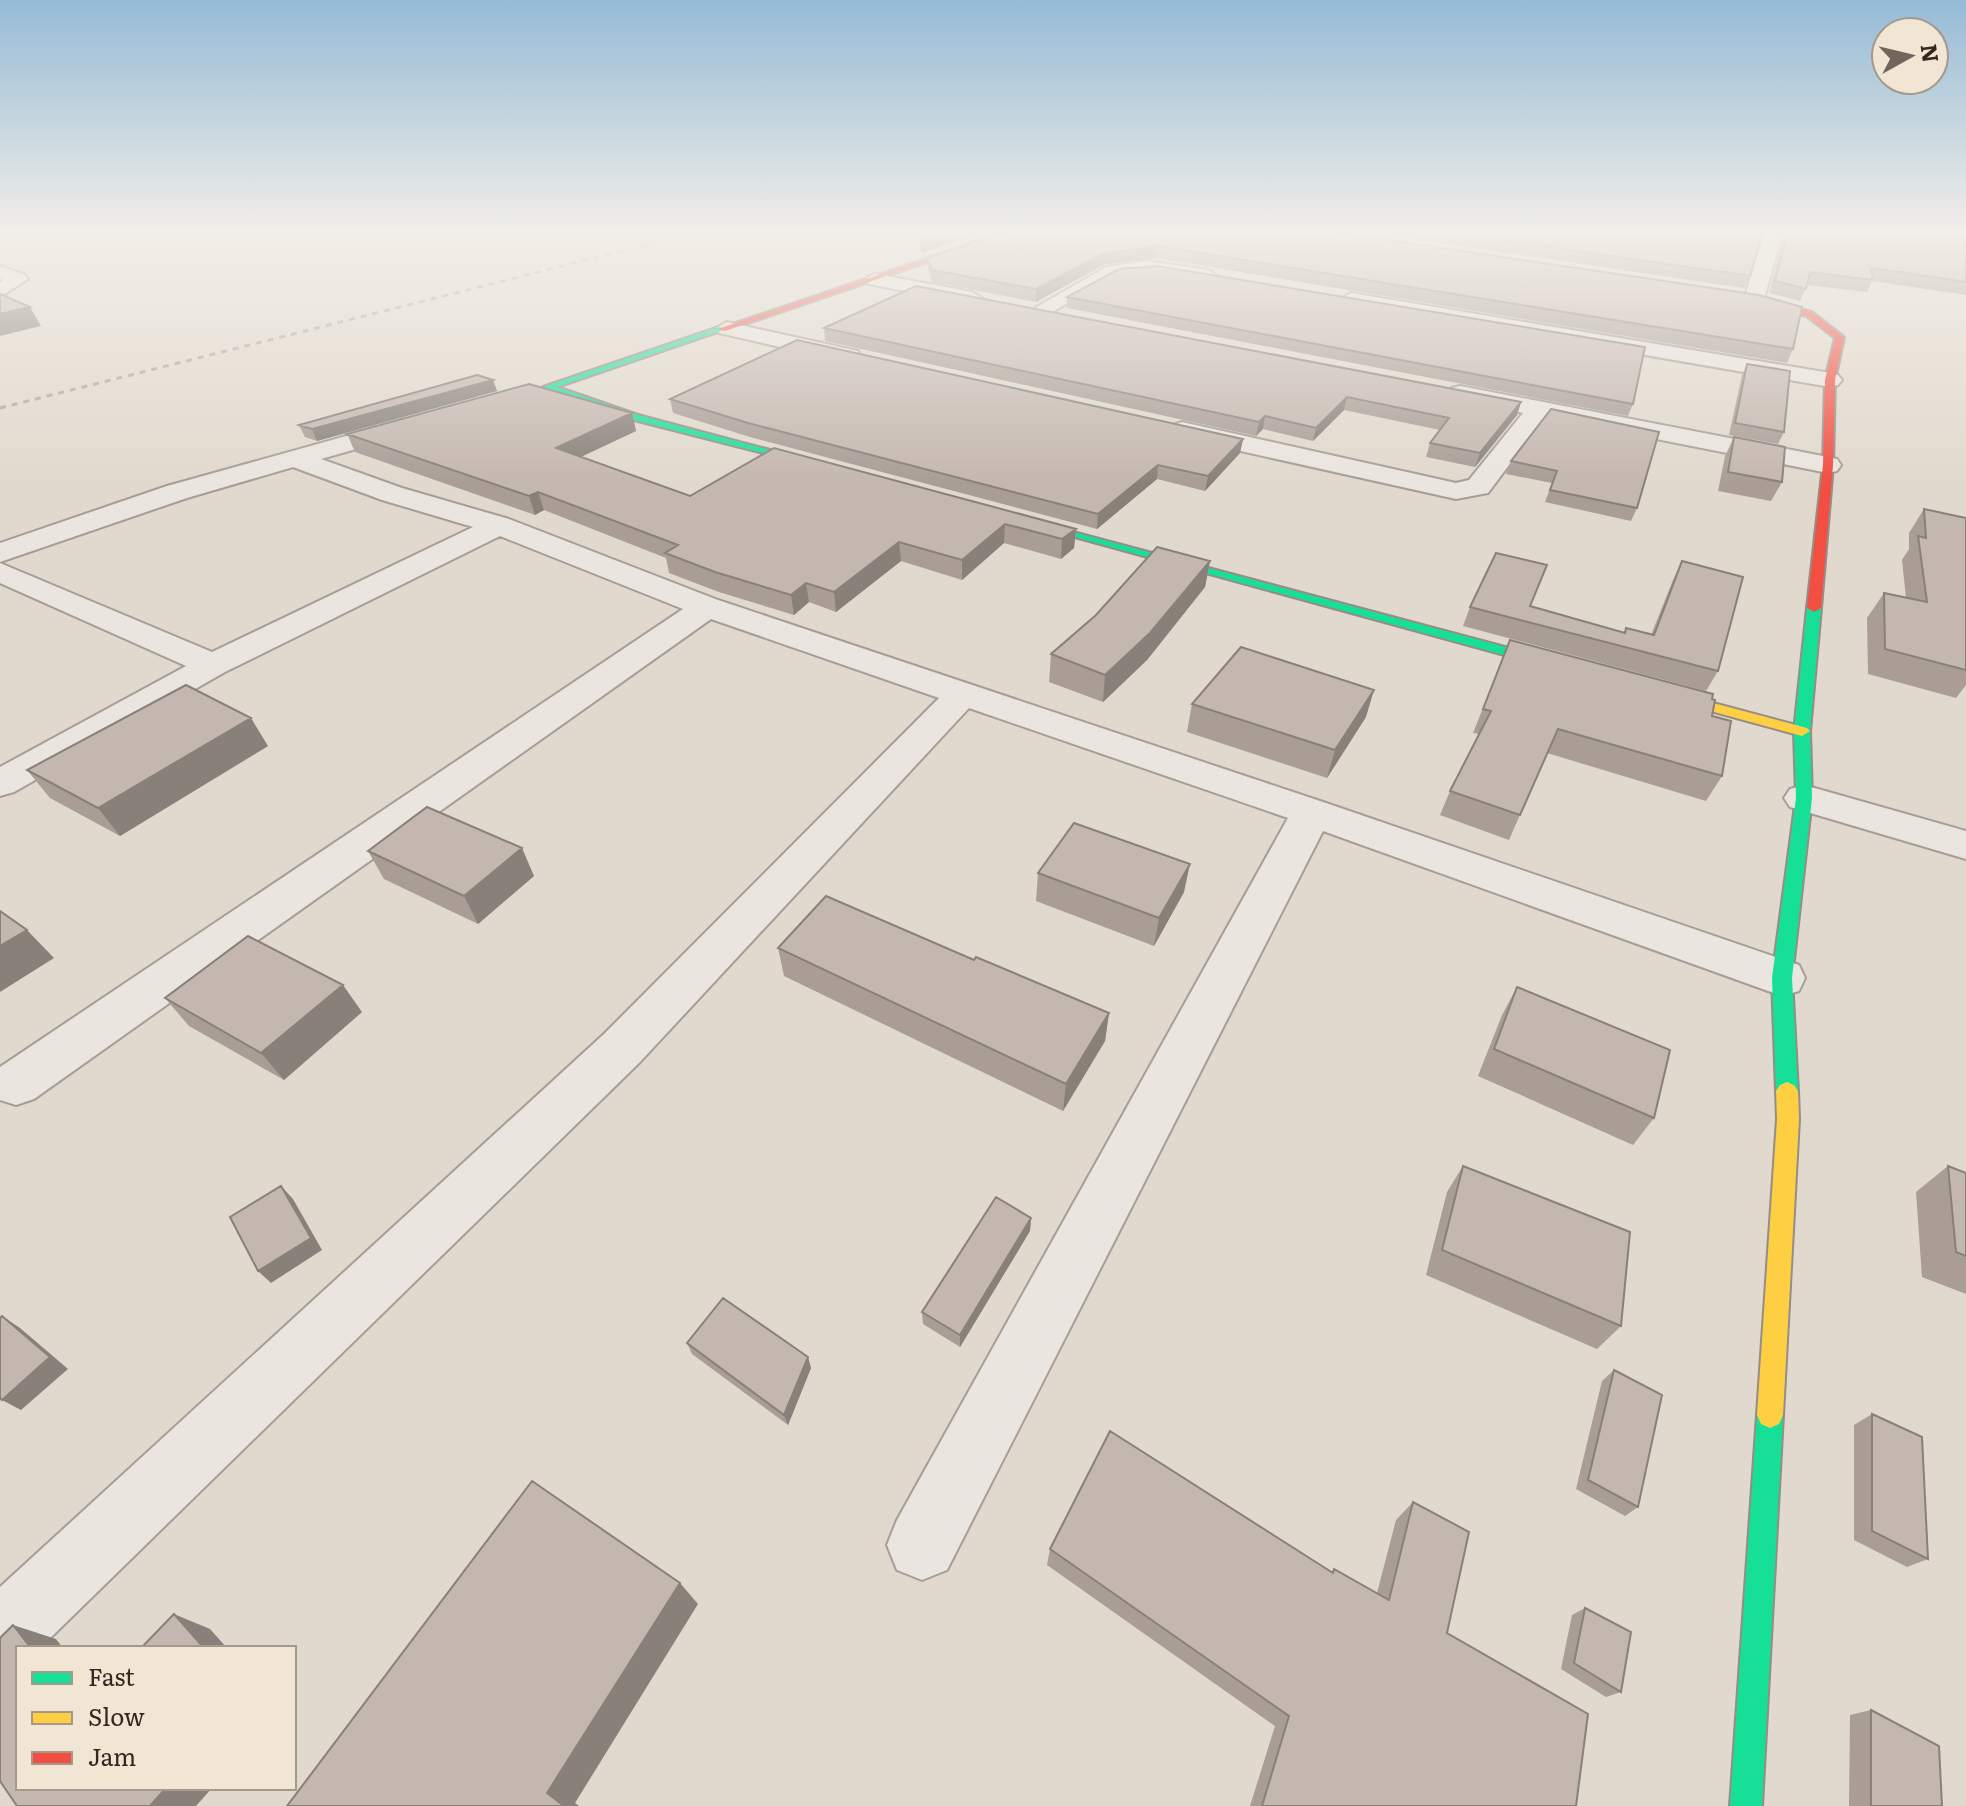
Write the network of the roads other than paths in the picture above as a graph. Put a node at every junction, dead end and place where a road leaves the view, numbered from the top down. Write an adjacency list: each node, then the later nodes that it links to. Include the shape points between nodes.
1 (766, 315): 6 (street)
2 (1061, 315): 5 (street)
3 (1449, 315): 8 (street)
4 (1812, 315): 8 (street, via 1840,337)
5 (1070, 317)
6 (727, 328): 7 (street); 9 (street)
7 (867, 360)
8 (1830, 380): 16 (street)
9 (548, 387): 11 (street); 17 (street, via 634,417)
10 (1433, 387): 12 (street)
11 (519, 395)
12 (1539, 408): 14 (street, via 1478,487 1456,491); 16 (street)
13 (429, 420): 15 (street)
14 (1162, 426)
15 (295, 459): 19 (street); 20 (street, via 177,492)
16 (1828, 465): 27 (street)
17 (851, 474)
18 (1005, 515): 24 (street)
19 (499, 525): 22 (street); 23 (street)
20 (0, 553)
21 (0, 572): 23 (street)
22 (707, 607): 26 (street); 33 (street)
23 (213, 665): 28 (street)
24 (1587, 673)
25 (1633, 685): 27 (street)
26 (964, 693): 30 (street); 35 (street, via 622,1048)
27 (1802, 731): 29 (street)
28 (0, 783)
29 (1804, 798): 31 (street); 32 (street)
30 (1312, 812): 32 (street); 34 (street)
31 (1966, 845)
32 (1782, 978): 36 (street, via 1788,1119)
33 (16, 1084)
34 (922, 1545)
35 (0, 1636)
36 (1746, 1806)

